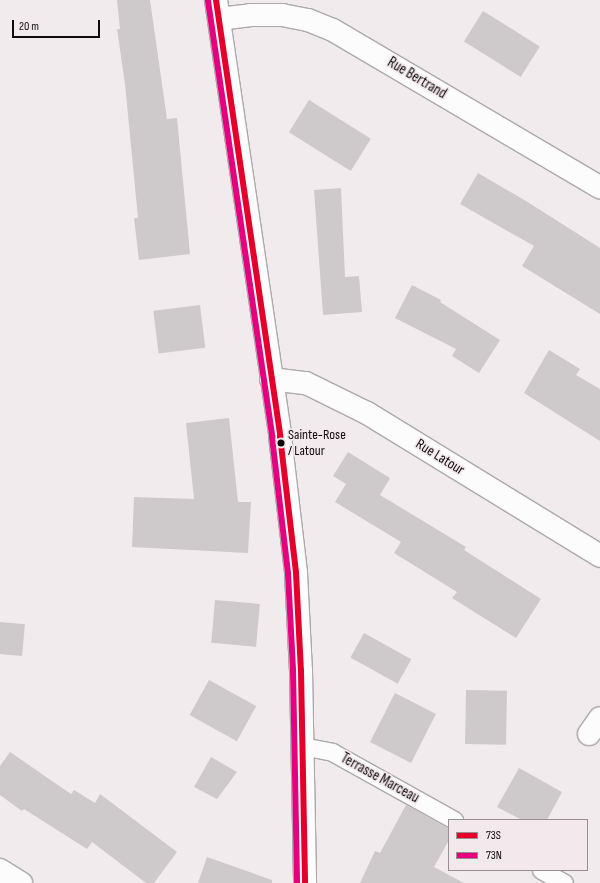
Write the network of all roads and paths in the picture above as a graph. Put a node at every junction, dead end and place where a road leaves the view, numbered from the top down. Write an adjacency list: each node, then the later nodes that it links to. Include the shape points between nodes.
1 (218, 9): 2 (street, Rue Bertrand, via 251,15 282,15 308,20 333,30); 3 (street)
2 (600, 187)
3 (271, 379): 4 (street, Rue Latour, via 306,383 367,413); 5 (street, via 296,573)
4 (600, 556)
5 (302, 746): 6 (lane, Terrasse Marceau, via 332,752); 10 (street)
6 (452, 819)
7 (0, 870): 9 (street)
8 (543, 871): 11 (lane)
9 (22, 883)
10 (305, 883)
11 (564, 883)

